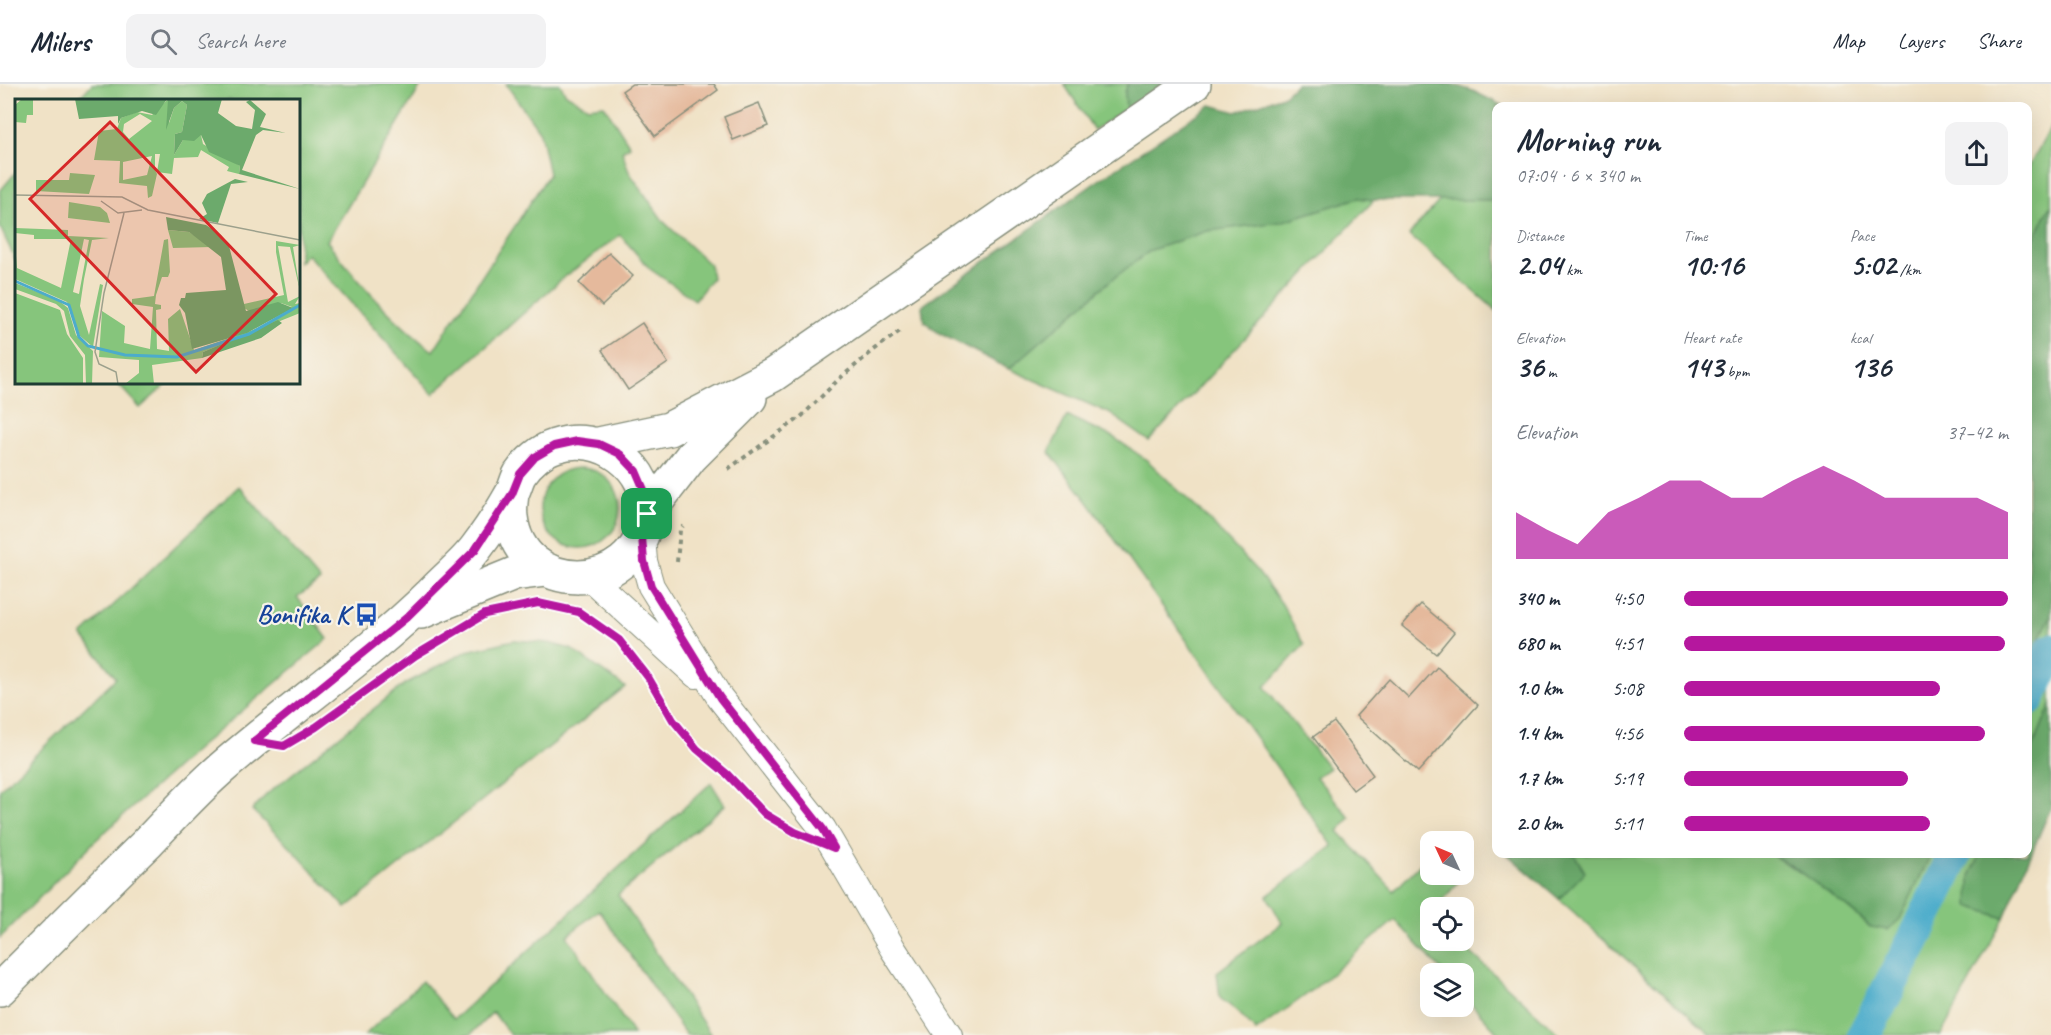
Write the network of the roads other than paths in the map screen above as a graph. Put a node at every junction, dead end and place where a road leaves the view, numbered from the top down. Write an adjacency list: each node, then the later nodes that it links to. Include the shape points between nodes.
1 (1194, 84): 2 (main road)
2 (773, 375): 3 (main road, via 669,429); 5 (main road, via 691,457)
3 (599, 444): 4 (main road, via 577,441 554,446 535,457 520,474); 5 (main road, via 620,454 636,471 645,492)
4 (512, 494): 6 (main road, via 510,516 516,538 529,557); 8 (main road, via 475,550)
5 (645, 526): 7 (main road, via 630,556 612,570); 9 (street, via 644,561 651,586)
6 (546, 570): 7 (main road, via 567,578); 8 (main road, via 514,574)
7 (590, 578): 9 (street)
8 (406, 618): 10 (main road, via 222,768)
9 (720, 698): 11 (street, via 823,829 892,949)
10 (0, 989)
11 (949, 1035)

